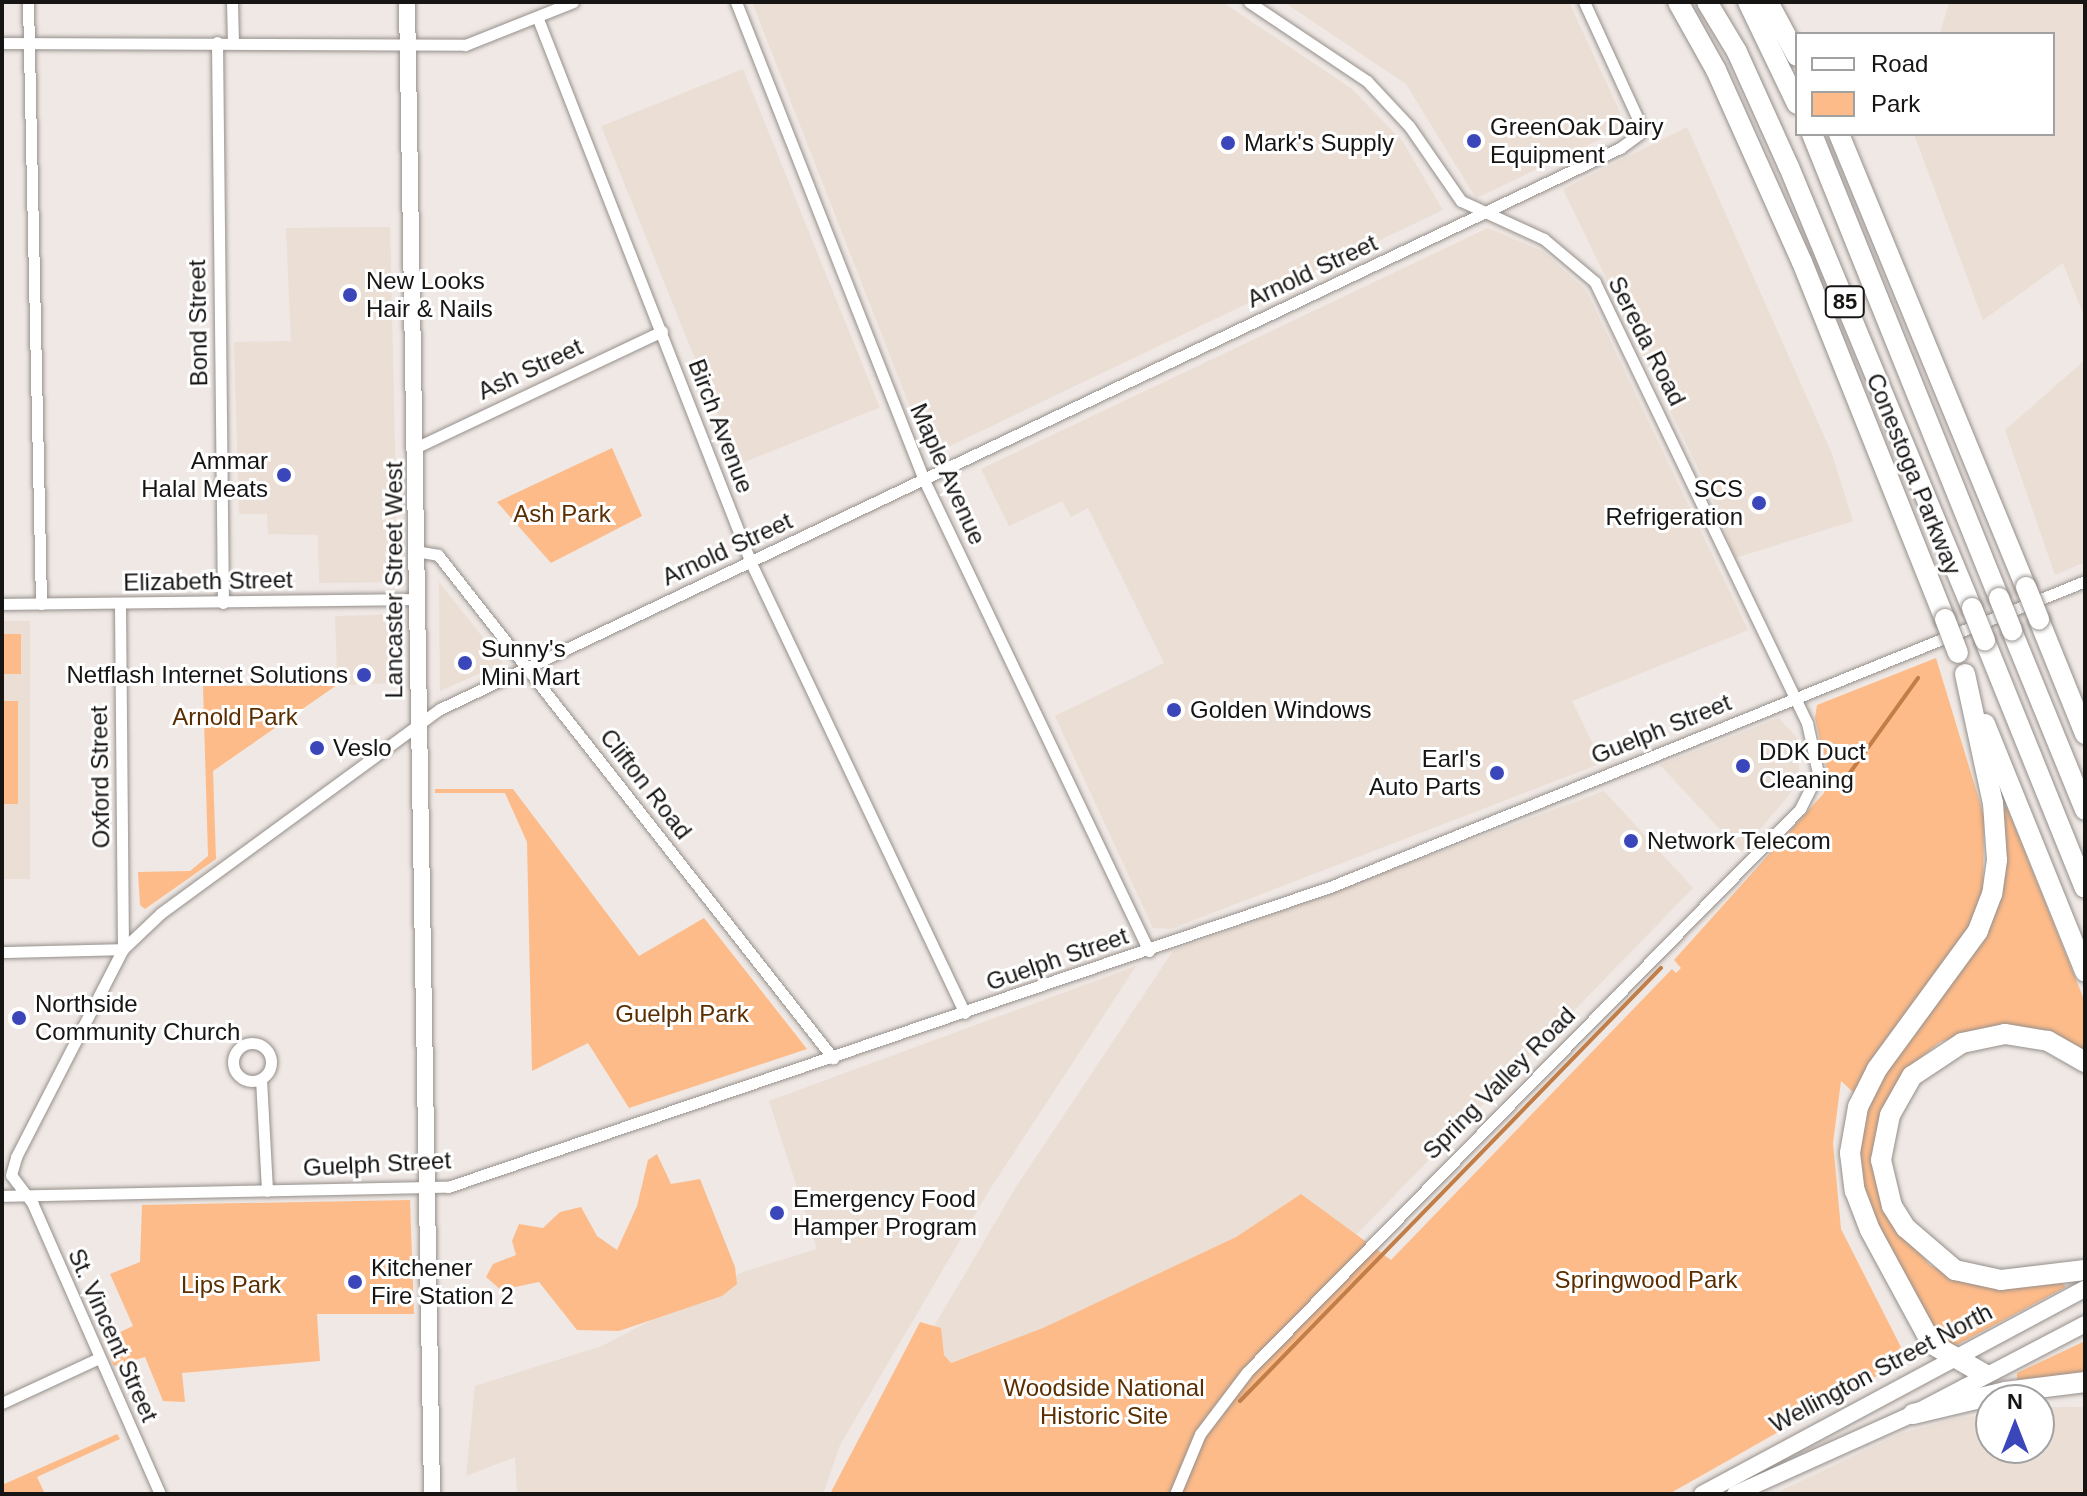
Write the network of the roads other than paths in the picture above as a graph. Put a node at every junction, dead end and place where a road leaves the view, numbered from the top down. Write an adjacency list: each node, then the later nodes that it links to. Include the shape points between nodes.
1 (28, 2): 16 (street)
2 (232, 2): 14 (street)
3 (407, 2): 17 (main road, Lancaster Street West)
4 (573, 2): 12 (street)
5 (736, 2): 25 (street, Maple Avenue)
6 (1249, 2): 22 (street, Sereda Road, via 1367,81 1409,126 1461,201)
7 (1584, 2): 22 (street, Arnold Street, via 1637,117 1639,134)
8 (1678, 2): 36 (highway, Conestoga Parkway / 85, bridge, via 1716,70 1802,262)
9 (1707, 2): 42 (highway, Conestoga Parkway / 85, bridge, via 1737,52 1789,167)
10 (1748, 2): 19 (highway)
11 (1768, 2): 18 (highway)
12 (538, 19): 17 (street, via 465,45); 23 (street, Birch Avenue)
13 (217, 42): 14 (street); 16 (street); 30 (street, Bond Street)
14 (233, 42): 17 (street)
15 (2, 43): 16 (street)
16 (29, 43): 32 (street)
17 (407, 45): 24 (main road, Lancaster Street West)
18 (1795, 52)
19 (1795, 100)
20 (1813, 136): 41 (highway, Conestoga Parkway / 85, bridge)
21 (1840, 136): 34 (highway, 85, bridge)
22 (1488, 212): 25 (street, Arnold Street); 37 (street, Sereda Road, via 1544,239 1595,282)
23 (662, 331): 24 (street, Ash Street); 27 (street, Birch Avenue)
24 (417, 447): 26 (main road, Lancaster Street West)
25 (924, 480): 27 (street, Arnold Street); 44 (street, Maple Avenue)
26 (416, 551): 29 (main road, Lancaster Street West); 35 (street, Clifton Road, via 438,555)
27 (751, 563): 35 (street, Arnold Street); 47 (street, Birch Avenue)
28 (2085, 581): 37 (street, Guelph Street)
29 (415, 599): 30 (street, Elizabeth Street); 39 (main road, Lancaster Street West)
30 (223, 603): 33 (street, Elizabeth Street)
31 (2, 604): 32 (street, Elizabeth Street)
32 (41, 604): 33 (street, Elizabeth Street)
33 (120, 604): 43 (street, Oxford Street)
34 (2042, 628): 38 (highway); 40 (highway, 85)
35 (527, 667): 39 (street, Arnold Street, via 440,709); 48 (street, Clifton Road)
36 (1965, 674): 46 (highway, Conestoga Parkway / 85); 59 (highway, via 1993,803 1997,860 1992,894 1978,931 1877,1069 1858,1107 1850,1153 1855,1191 1870,1230 1932,1344)
37 (1794, 699): 44 (street, Guelph Street, via 1330,887); 66 (street, Spring Valley Road, via 1817,751 1818,773 1800,809 1247,1372 1200,1434)
38 (2085, 703)
39 (420, 726): 43 (street, Arnold Street, via 161,913); 51 (main road, Lancaster Street West)
40 (2085, 734)
41 (2085, 810)
42 (2085, 888)
43 (123, 949): 45 (street); 53 (street, Arnold Street, via 16,1157 11,1175)
44 (1149, 951): 47 (street, Guelph Street)
45 (2, 952)
46 (2085, 972)
47 (965, 1013): 48 (street, Guelph Street)
48 (833, 1058): 51 (street, Guelph Street, via 448,1187)
49 (2085, 1062): 55 (highway, via 2048,1041 2005,1034 1962,1043 1912,1076 1890,1115 1881,1160 1892,1206 1906,1228 1955,1270 2001,1280)
50 (261, 1079): 52 (street)
51 (429, 1188): 52 (street, Guelph Street); 65 (main road, Lancaster Street West)
52 (267, 1191): 53 (street, Guelph Street)
53 (24, 1195): 54 (street, Guelph Street); 58 (street, St. Vincent Street, via 33,1204)
54 (2, 1196)
55 (2085, 1270)
56 (2085, 1289): 59 (main road, Wellington Street North)
57 (2085, 1324): 60 (main road, Wellington Street North)
58 (99, 1358): 62 (street); 64 (street, St. Vincent Street)
59 (1948, 1358): 60 (highway); 67 (main road, Wellington Street North)
60 (1984, 1374): 63 (main road, Wellington Street North)
61 (2085, 1382): 63 (highway, via 2005,1392)
62 (2, 1403)
63 (1913, 1414): 68 (main road, Wellington Street North)
64 (160, 1494)
65 (432, 1494)
66 (1175, 1494)
67 (1702, 1494)
68 (1735, 1494)

